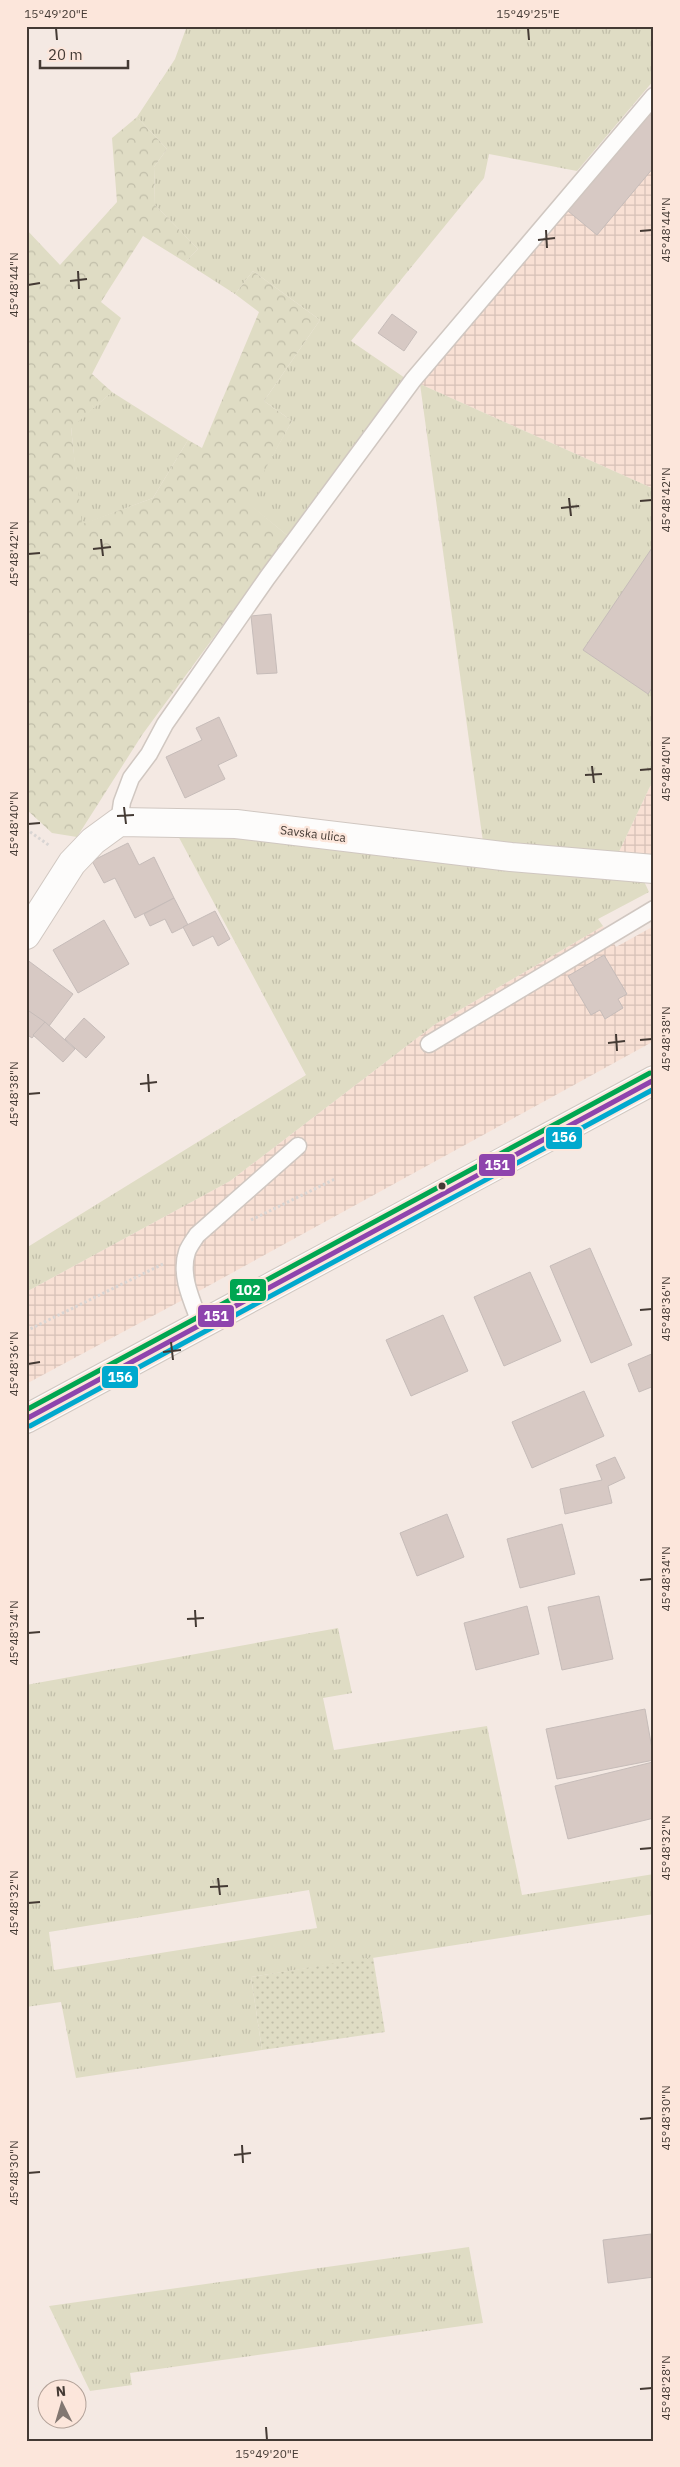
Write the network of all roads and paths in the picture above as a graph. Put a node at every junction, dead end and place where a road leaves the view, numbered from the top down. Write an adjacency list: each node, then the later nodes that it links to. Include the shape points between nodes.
1 (29, 26): 2 (path)
2 (26, 31)
3 (654, 96): 4 (lane, via 413,380 267,578 131,778)
4 (119, 822): 5 (main road, Savska ulica, via 236,824 511,857); 7 (main road, via 93,841 72,863)
5 (654, 869)
6 (654, 909): 8 (lane)
7 (26, 936)
8 (429, 1044)
9 (654, 1080): 11 (main road)
10 (298, 1146): 11 (lane, via 197,1235 187,1252 185,1271)
11 (201, 1324): 12 (main road)
12 (26, 1419)

